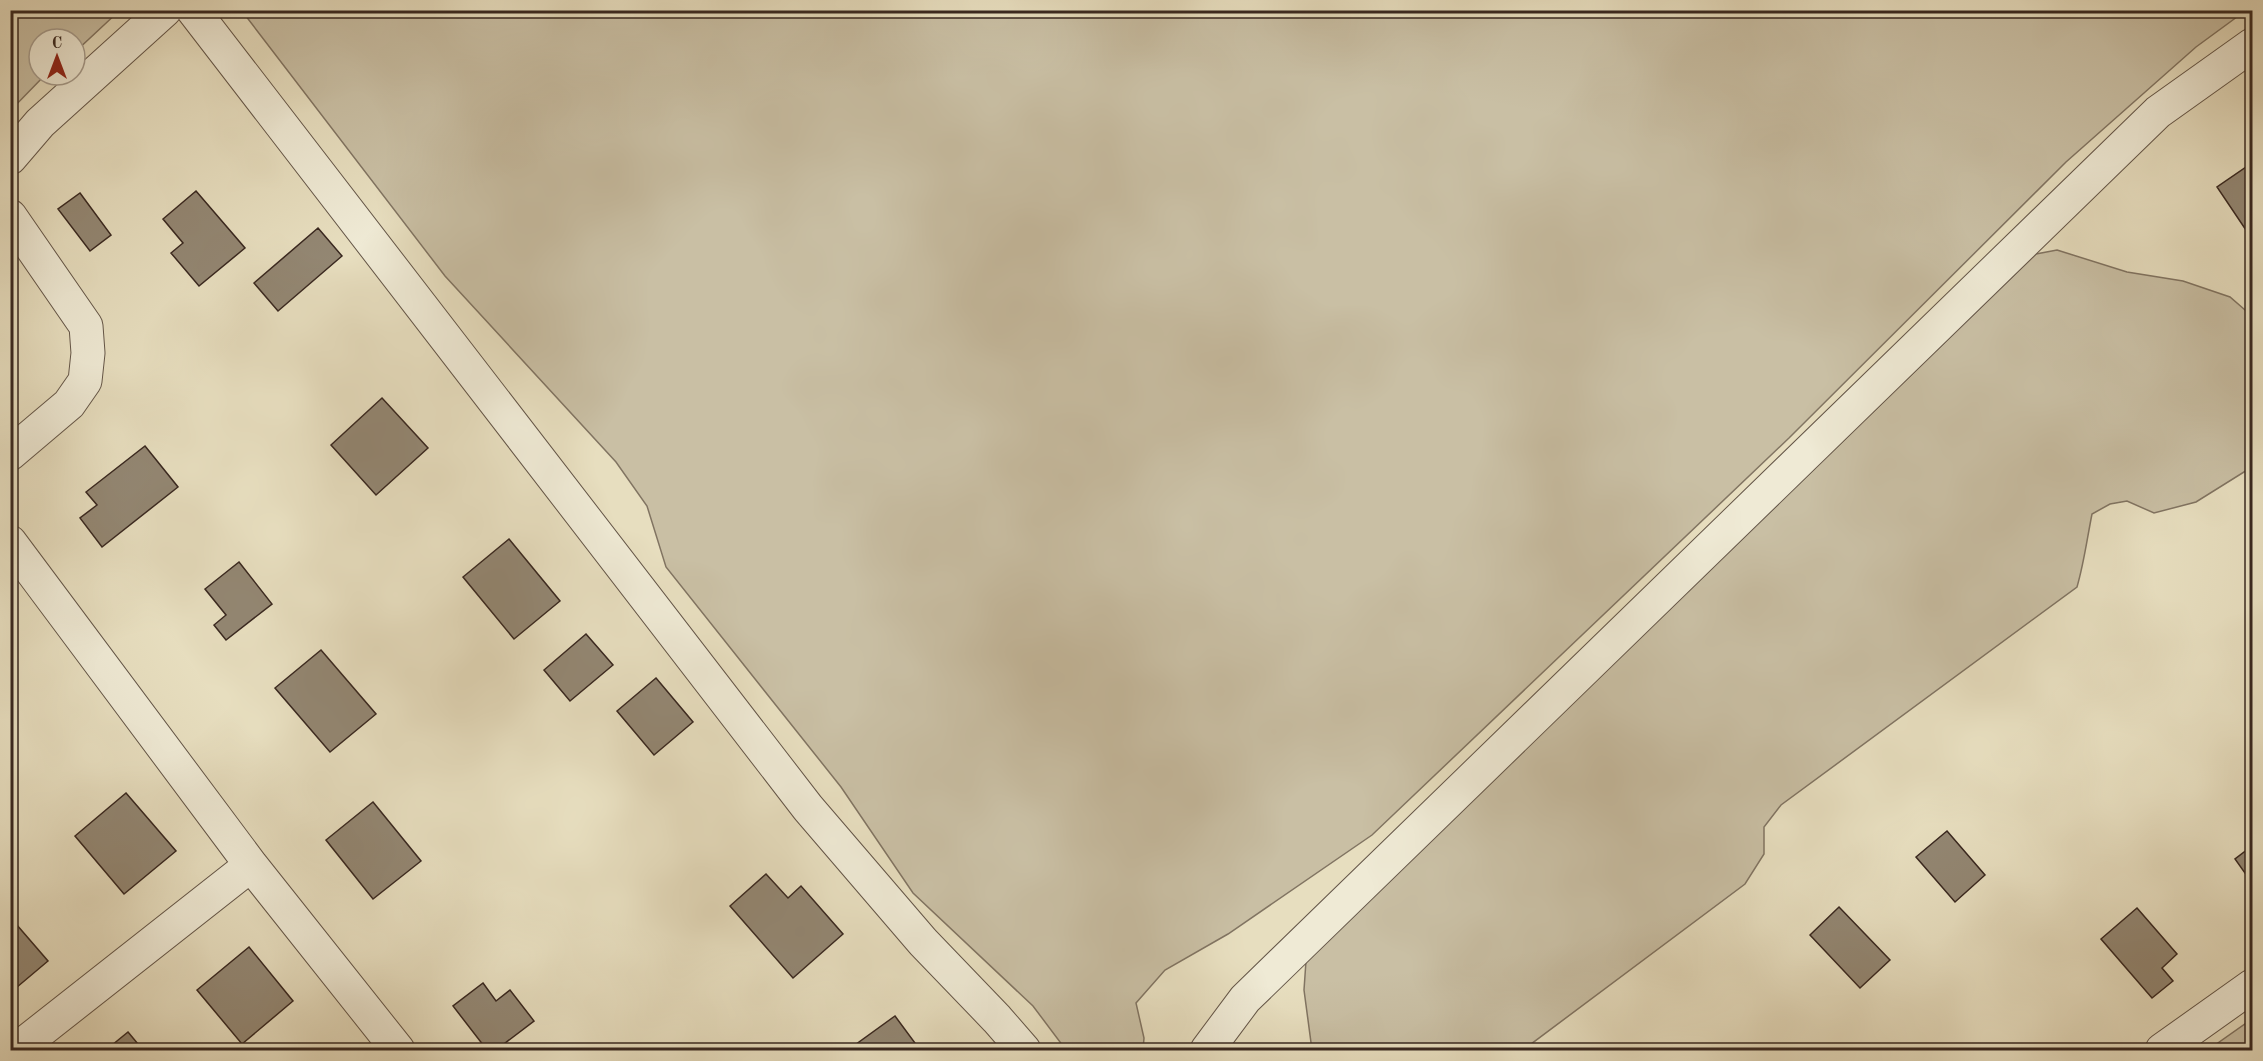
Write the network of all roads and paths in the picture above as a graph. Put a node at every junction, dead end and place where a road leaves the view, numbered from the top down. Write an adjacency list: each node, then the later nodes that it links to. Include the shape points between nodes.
1 (165, 10): 4 (street, via 40,123)
2 (193, 10): 12 (street, via 808,808 923,942)
3 (2253, 45): 13 (street, via 2158,112 1245,999)
4 (10, 158)
5 (10, 216): 6 (street, via 86,326 88,353 85,381 69,404)
6 (10, 454)
7 (10, 543): 8 (street)
8 (251, 865): 10 (street); 11 (street)
9 (2253, 986): 14 (street)
10 (16, 1050)
11 (398, 1050)
12 (1024, 1050)
13 (1207, 1050)
14 (2162, 1050)

